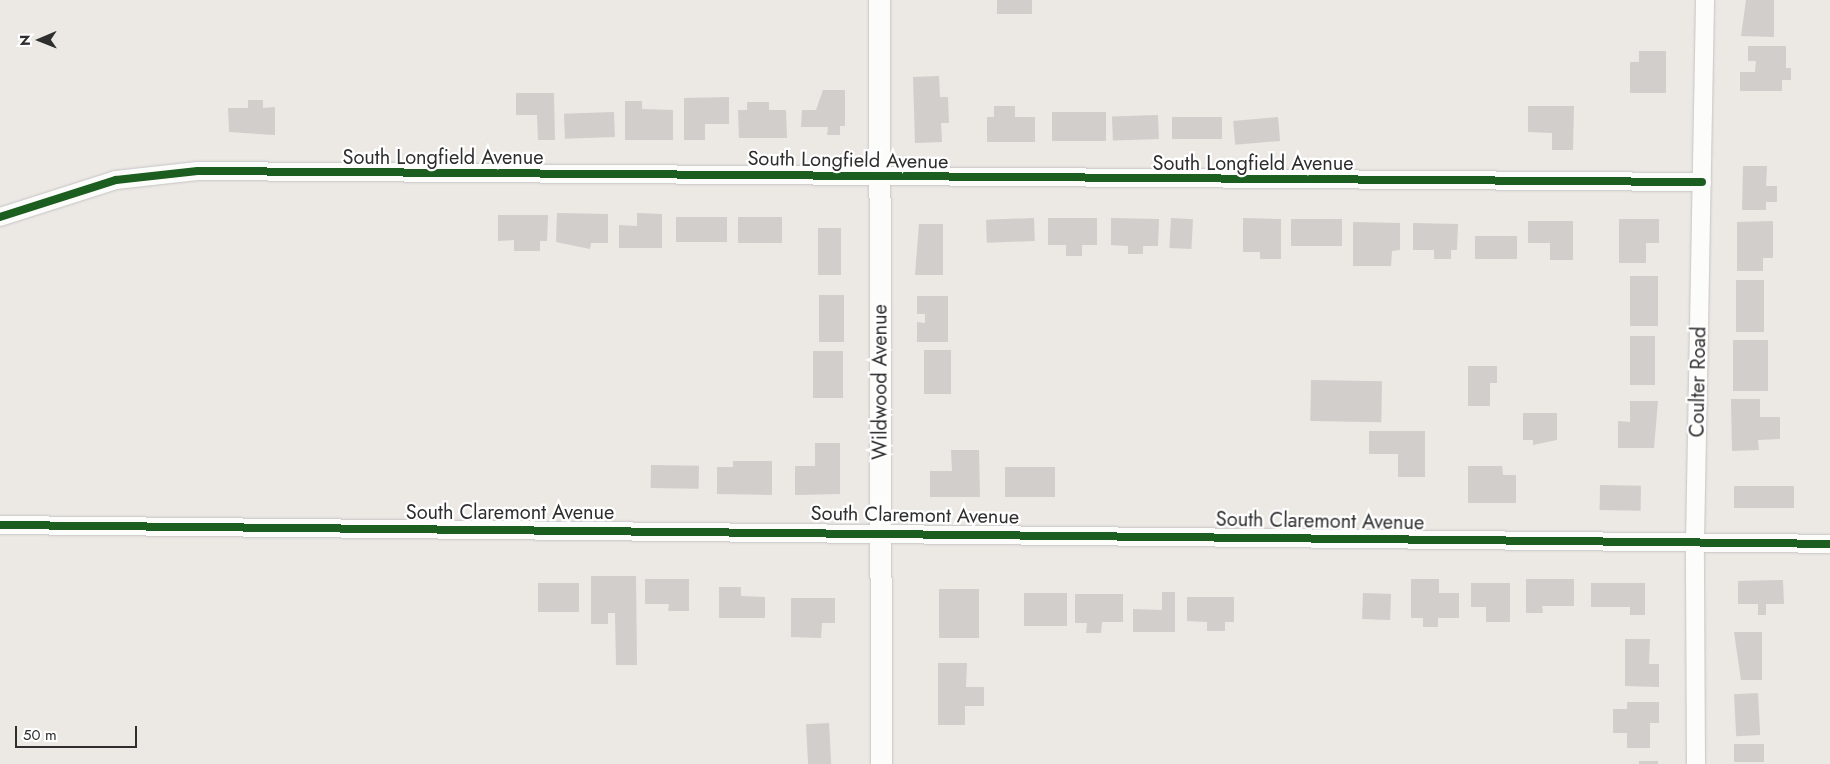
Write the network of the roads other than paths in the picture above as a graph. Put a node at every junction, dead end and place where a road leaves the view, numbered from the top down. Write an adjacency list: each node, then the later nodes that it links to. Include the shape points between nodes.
1 (879, 0): 3 (street, Wildwood Avenue)
2 (1705, 0): 4 (street, Coulter Road)
3 (880, 177): 4 (street, South Longfield Avenue); 5 (street, South Longfield Avenue, via 198,171 116,180); 7 (street, Wildwood Avenue)
4 (1702, 182): 8 (street, Coulter Road)
5 (0, 217)
6 (0, 525): 7 (street, South Claremont Avenue)
7 (880, 531): 8 (street, South Claremont Avenue); 10 (street, Wildwood Avenue)
8 (1695, 542): 9 (street, South Claremont Avenue); 11 (street, Coulter Road)
9 (1830, 544)
10 (881, 764)
11 (1696, 764)

